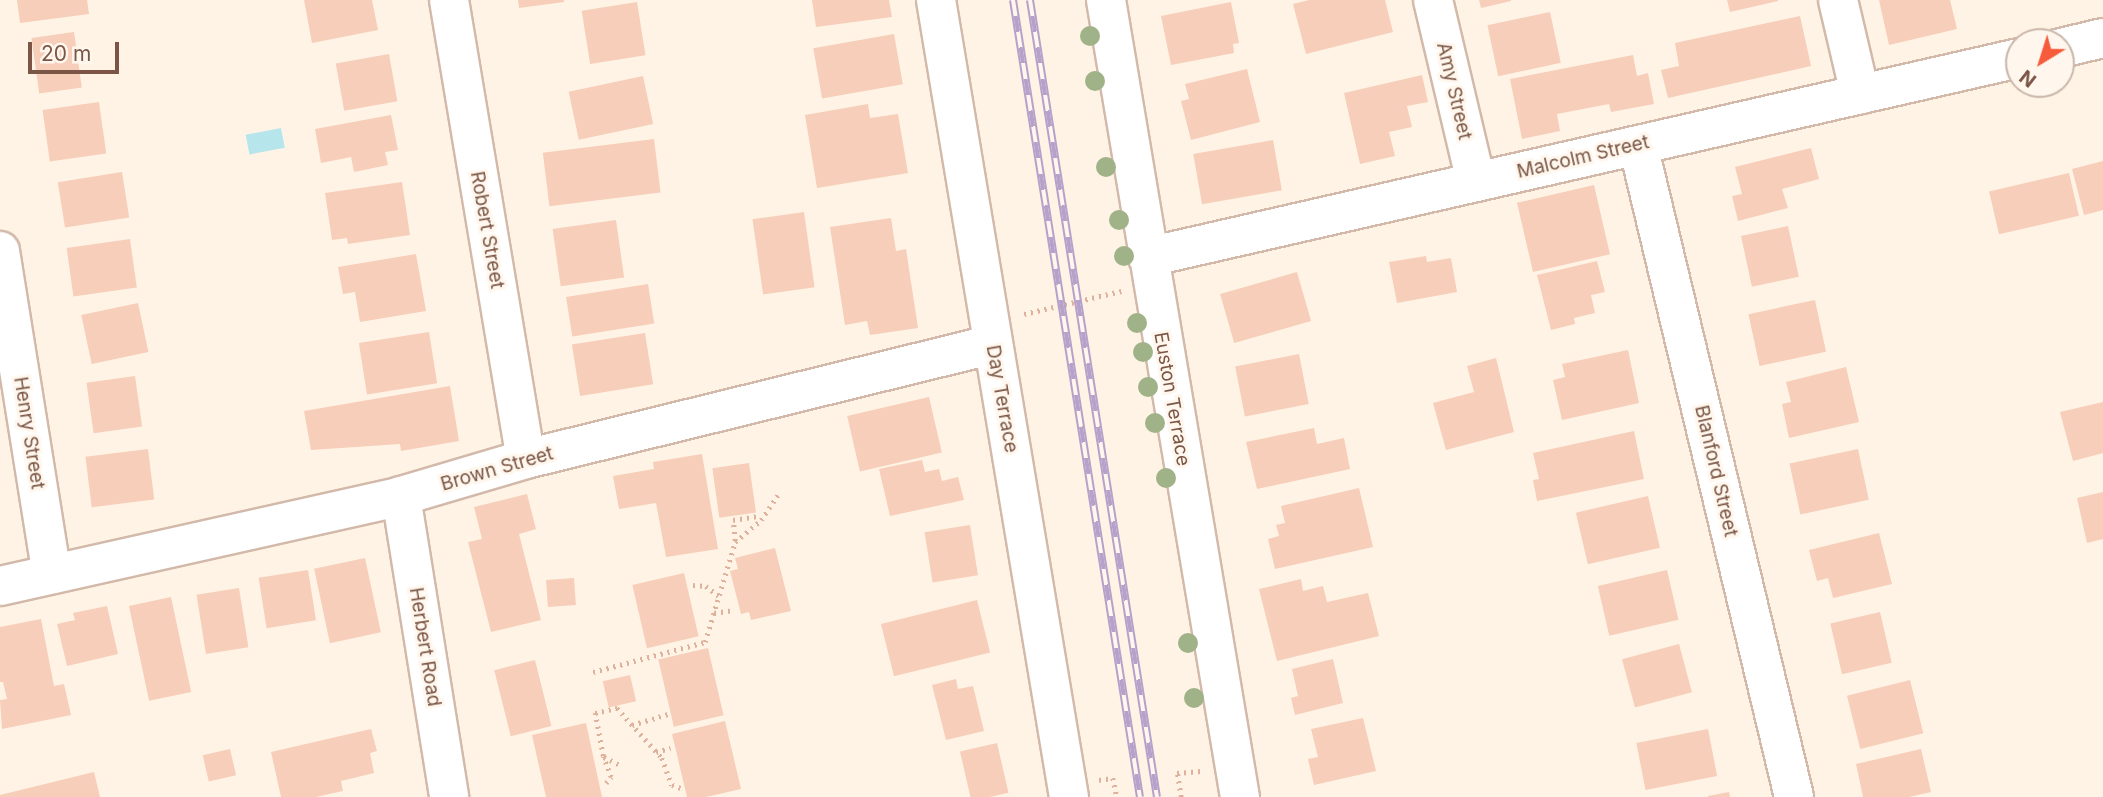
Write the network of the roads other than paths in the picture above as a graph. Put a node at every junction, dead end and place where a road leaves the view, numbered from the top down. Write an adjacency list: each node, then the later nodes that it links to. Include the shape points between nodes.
1 (449, 0): 15 (street, Robert Street)
2 (936, 0): 14 (street, Day Terrace)
3 (1106, 0): 13 (street, Euston Terrace)
4 (1433, 0): 11 (street, Amy Street)
5 (1838, 0): 9 (street)
6 (2103, 38): 7 (street)
7 (2075, 45)
8 (2005, 61): 9 (street, Malcolm Street)
9 (1860, 94): 10 (street, Malcolm Street)
10 (1638, 145): 11 (street, Malcolm Street); 22 (street, Blanford Street)
11 (1476, 182): 13 (street, Malcolm Street)
12 (0, 251): 17 (street, Henry Street)
13 (1150, 270): 19 (street, Euston Terrace)
14 (991, 333): 15 (street, Brown Street); 21 (street, Day Terrace)
15 (526, 459): 16 (street, Brown Street)
16 (401, 496): 17 (street, Brown Street); 20 (street, Herbert Road)
17 (52, 574): 18 (street, Brown Street)
18 (0, 586)
19 (1237, 782)
20 (449, 797)
21 (1069, 797)
22 (1794, 797)

